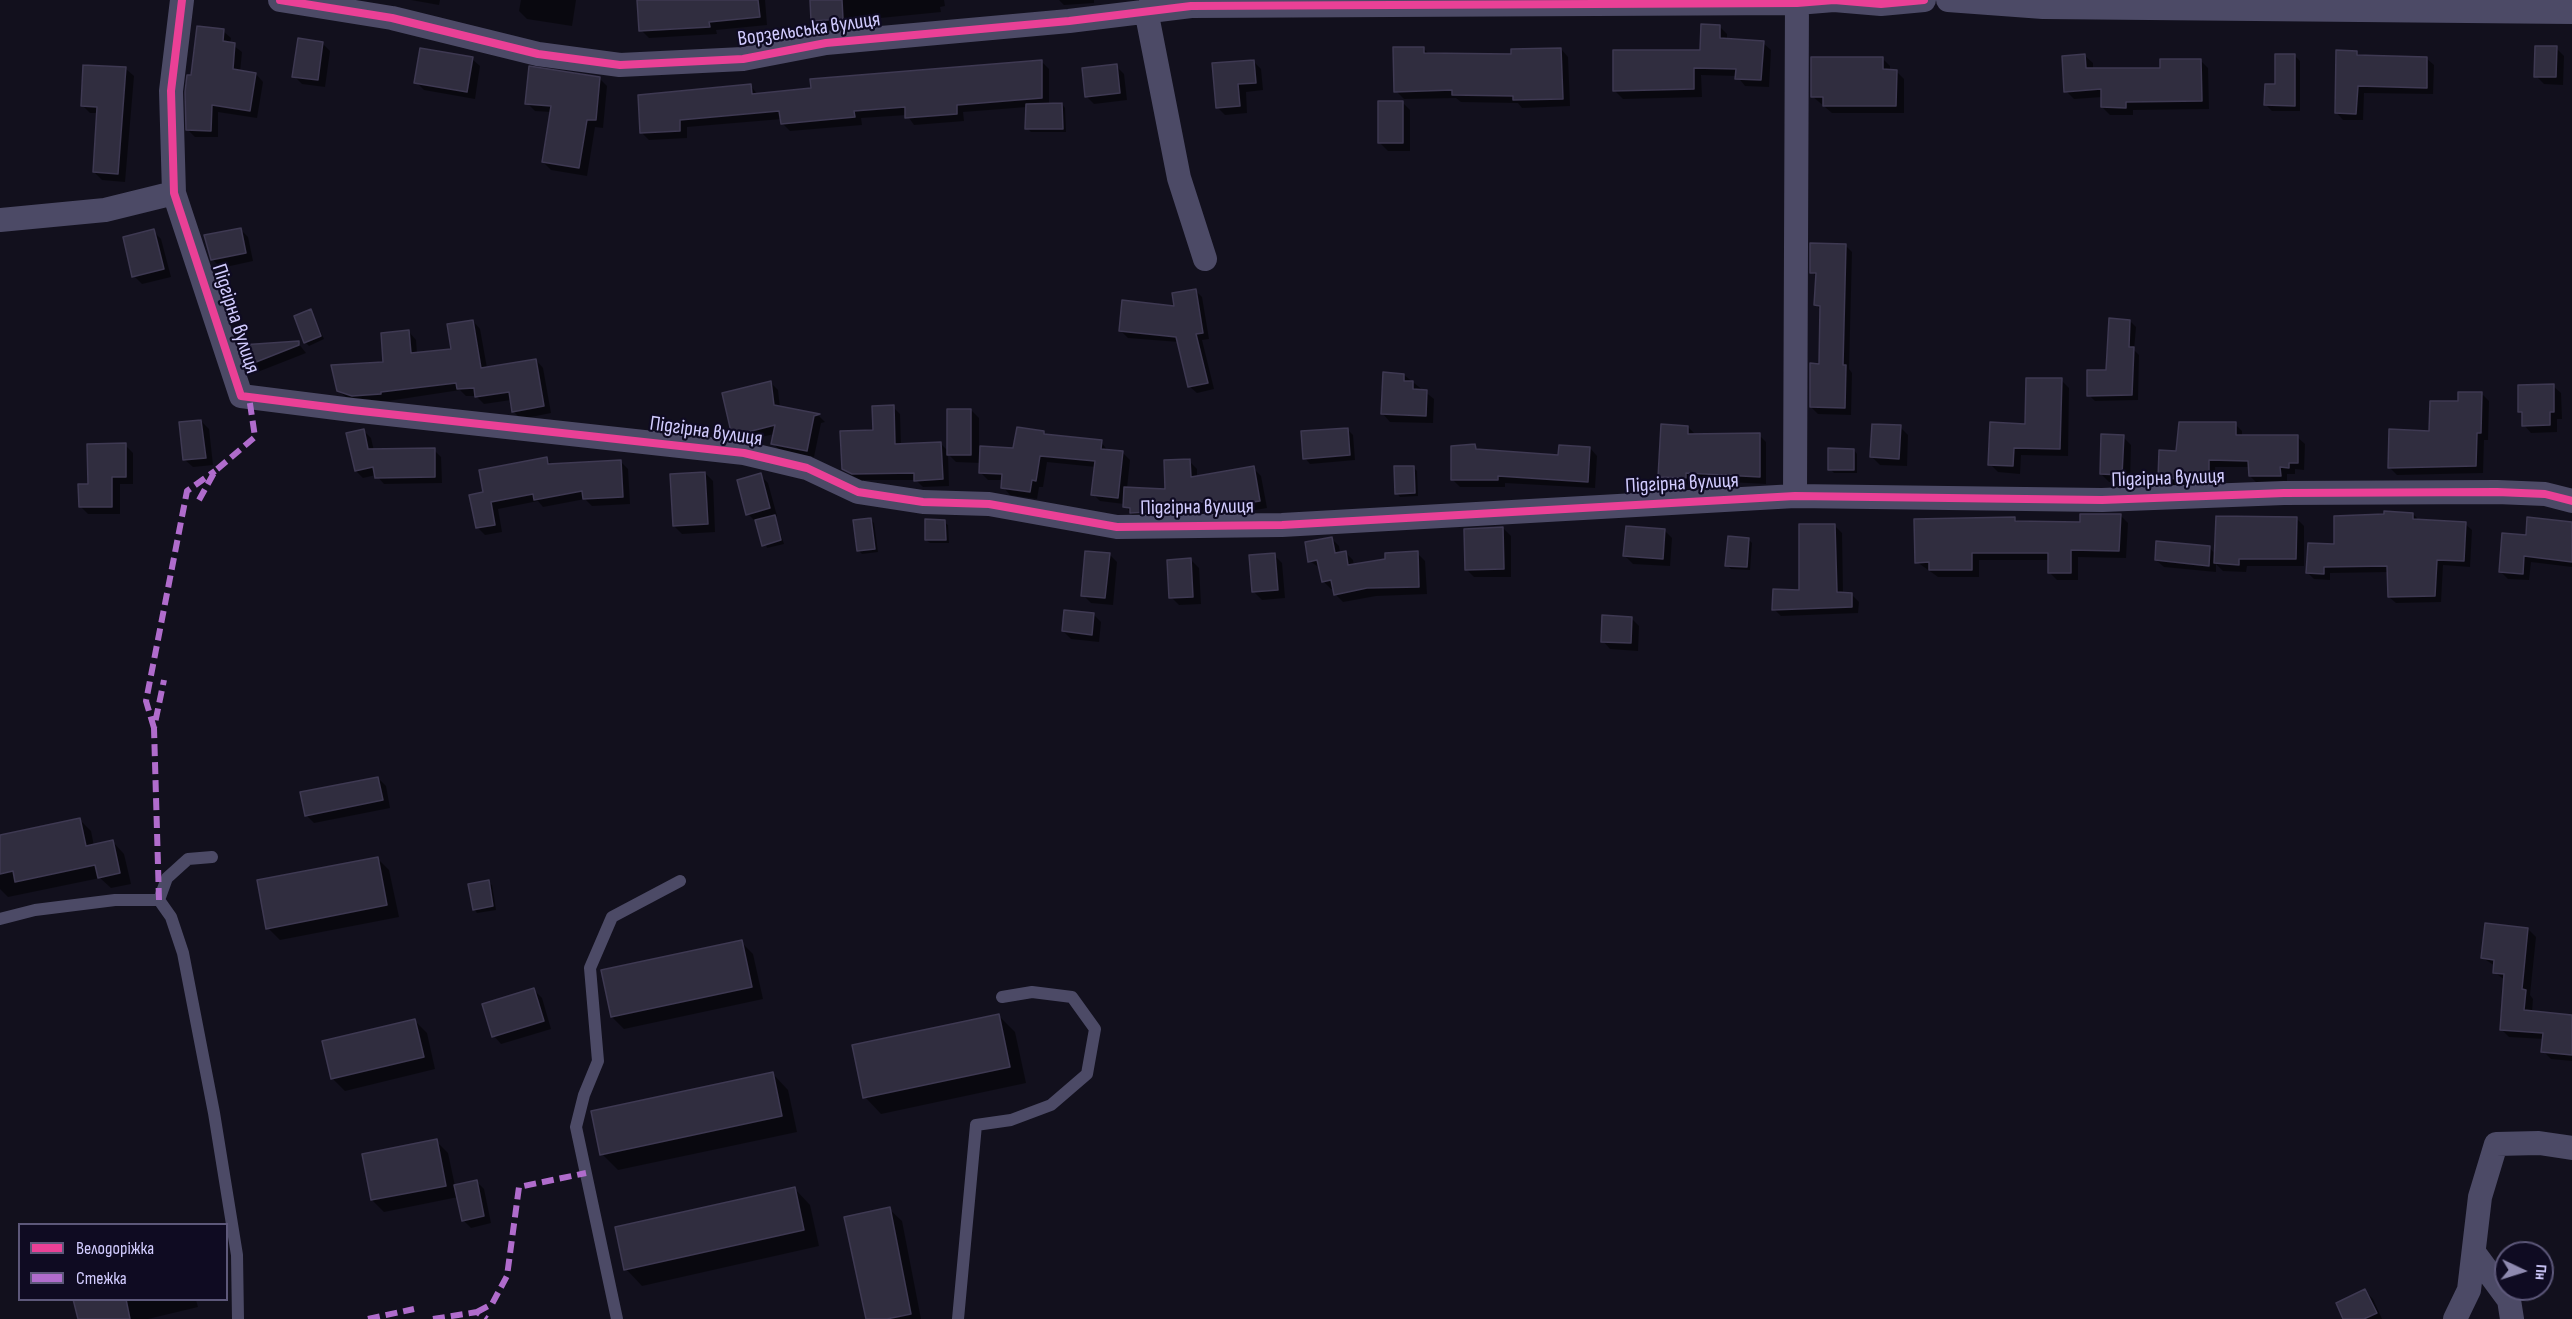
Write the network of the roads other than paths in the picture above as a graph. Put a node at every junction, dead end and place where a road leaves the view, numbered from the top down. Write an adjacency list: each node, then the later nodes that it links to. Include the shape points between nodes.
1 (182, 0): 8 (street, Підгірна вулиця, via 171,91)
2 (280, 0): 6 (street, Ворзельська вулиця, via 392,18 538,54 620,65 744,59 826,43 1070,21)
3 (1924, 0): 5 (street, Ворзельська вулиця, via 1881,4)
4 (1948, 0): 7 (street, via 2043,7)
5 (1797, 1): 6 (street, Ворзельська вулиця, via 1250,5); 11 (street)
6 (1146, 10): 10 (street, via 1179,178)
7 (2572, 12)
8 (174, 192): 9 (street, via 105,210); 11 (street, Підгірна вулиця, via 241,396 744,453 807,468 858,492 923,502 989,504 1117,527 1282,525)
9 (0, 220)
10 (1205, 259)
11 (1795, 496): 12 (street, Підгірна вулиця, via 2102,500 2284,493 2497,492 2545,494)
12 (2572, 501)
13 (212, 857): 15 (lane, via 188,859 167,878)
14 (680, 881): 21 (lane, via 612,917 590,968 598,1061 576,1127)
15 (159, 900): 16 (lane, via 115,900 35,910); 20 (lane, via 171,917 183,953 214,1113 237,1255)
16 (0, 919)
17 (1002, 998): 22 (lane, via 1032,992 1072,997 1095,1029 1087,1074 1051,1105 1011,1120 976,1125)
18 (2572, 1148): 19 (street, via 2539,1143 2496,1144 2480,1197)
19 (2475, 1254): 23 (street, via 2469,1290); 24 (street, via 2510,1300)
20 (238, 1319)
21 (617, 1319)
22 (958, 1319)
23 (2455, 1319)
24 (2512, 1319)

